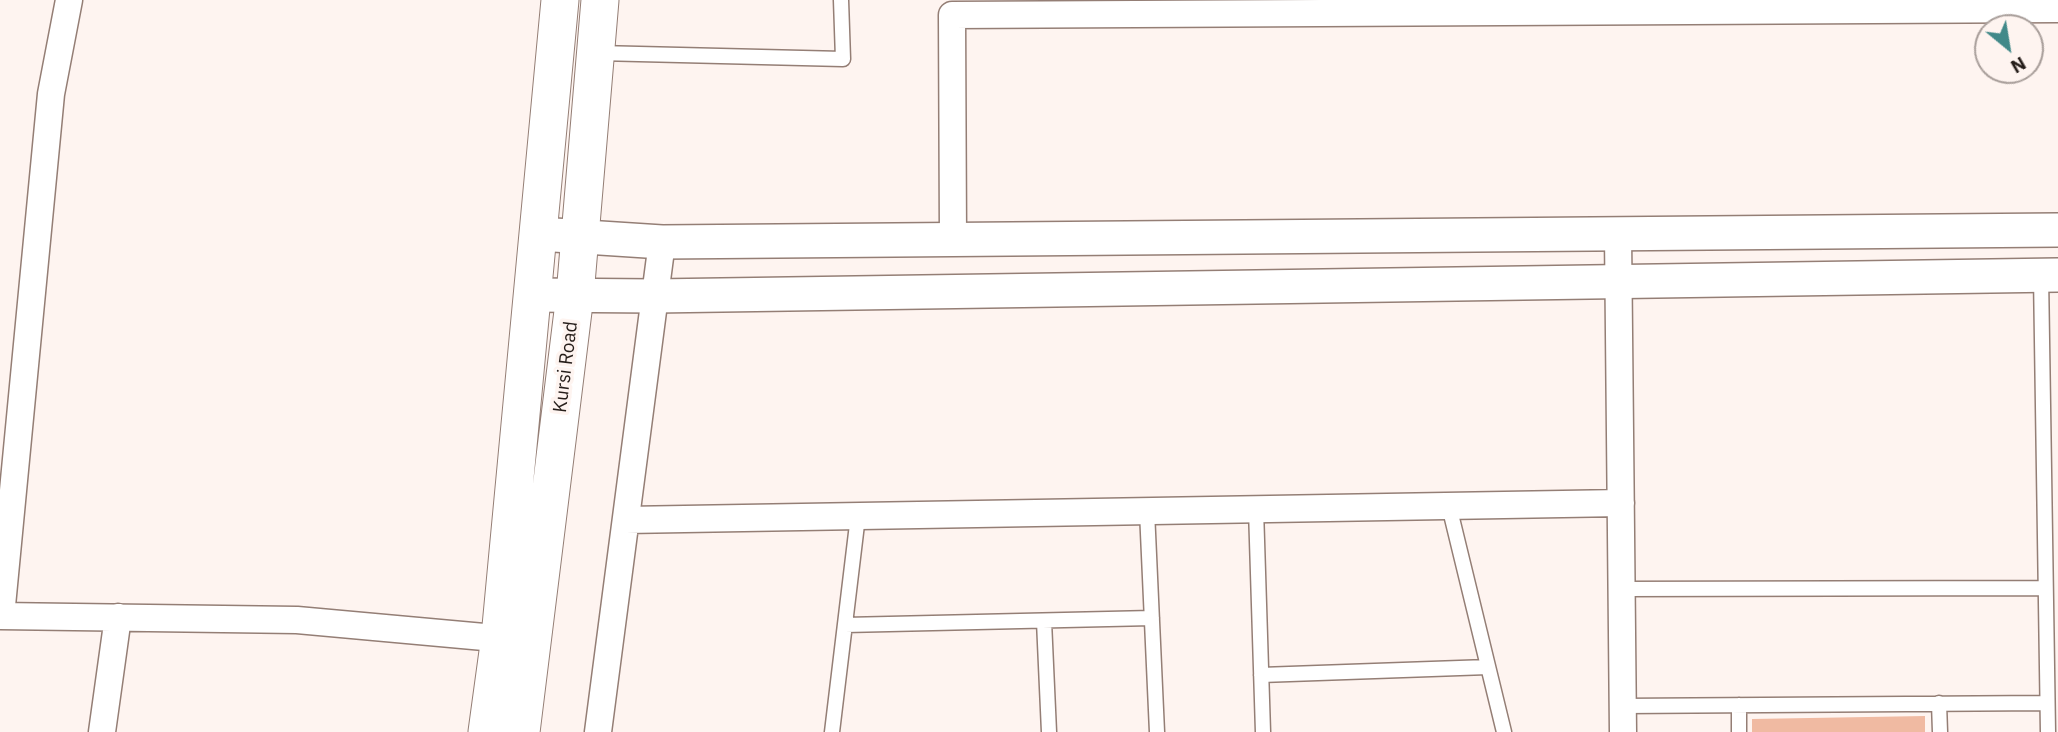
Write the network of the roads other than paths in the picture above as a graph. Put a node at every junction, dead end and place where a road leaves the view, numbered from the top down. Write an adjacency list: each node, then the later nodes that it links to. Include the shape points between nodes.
1 (69, 0): 30 (street, via 51,94)
2 (560, 0): 12 (main road, Kursi Road)
3 (600, 0): 10 (main road, Kursi Road)
4 (841, 0): 10 (lane, via 843,59)
5 (1504, 6): 7 (street); 9 (street)
6 (1071, 7): 7 (street); 8 (street)
7 (1209, 7)
8 (952, 8): 15 (street)
9 (2058, 9)
10 (596, 53): 14 (main road, Kursi Road)
11 (2058, 230): 13 (street)
12 (539, 234): 14 (street); 19 (main road, Kursi Road)
13 (1618, 234): 15 (street); 18 (street)
14 (579, 237): 16 (street); 20 (main road, Kursi Road)
15 (953, 240): 16 (street)
16 (662, 242): 21 (street)
17 (2049, 275): 18 (street); 28 (lane)
18 (1618, 281): 21 (street); 22 (street)
19 (532, 295): 20 (street); 35 (main road, Kursi Road)
20 (575, 295): 21 (street); 35 (main road, Kursi Road)
21 (655, 296): 27 (street)
22 (1621, 503): 23 (street); 29 (street)
23 (1450, 506): 24 (street); 36 (lane)
24 (1256, 509): 25 (street); 37 (lane)
25 (1147, 510): 26 (street); 32 (lane)
26 (858, 516): 27 (street); 34 (lane)
27 (626, 520): 45 (street)
28 (2045, 588): 29 (lane); 38 (lane)
29 (1622, 589): 41 (street)
30 (0, 616): 31 (street)
31 (118, 617): 35 (street, via 297,620); 42 (street)
32 (1152, 618): 33 (lane); 48 (lane)
33 (1044, 621): 34 (lane); 47 (lane)
34 (845, 625): 46 (lane)
35 (517, 640): 43 (main road, Kursi Road); 44 (main road, Kursi Road)
36 (1488, 667): 37 (lane); 50 (lane)
37 (1261, 675): 49 (lane)
38 (2047, 703): 39 (lane); 53 (lane)
39 (1940, 704): 40 (lane); 52 (lane)
40 (1739, 705): 41 (lane); 51 (lane)
41 (1623, 719)
42 (102, 732)
43 (487, 732)
44 (521, 732)
45 (598, 732)
46 (832, 732)
47 (1049, 732)
48 (1157, 732)
49 (1264, 732)
50 (1504, 732)
51 (1739, 732)
52 (1940, 732)
53 (2048, 732)

